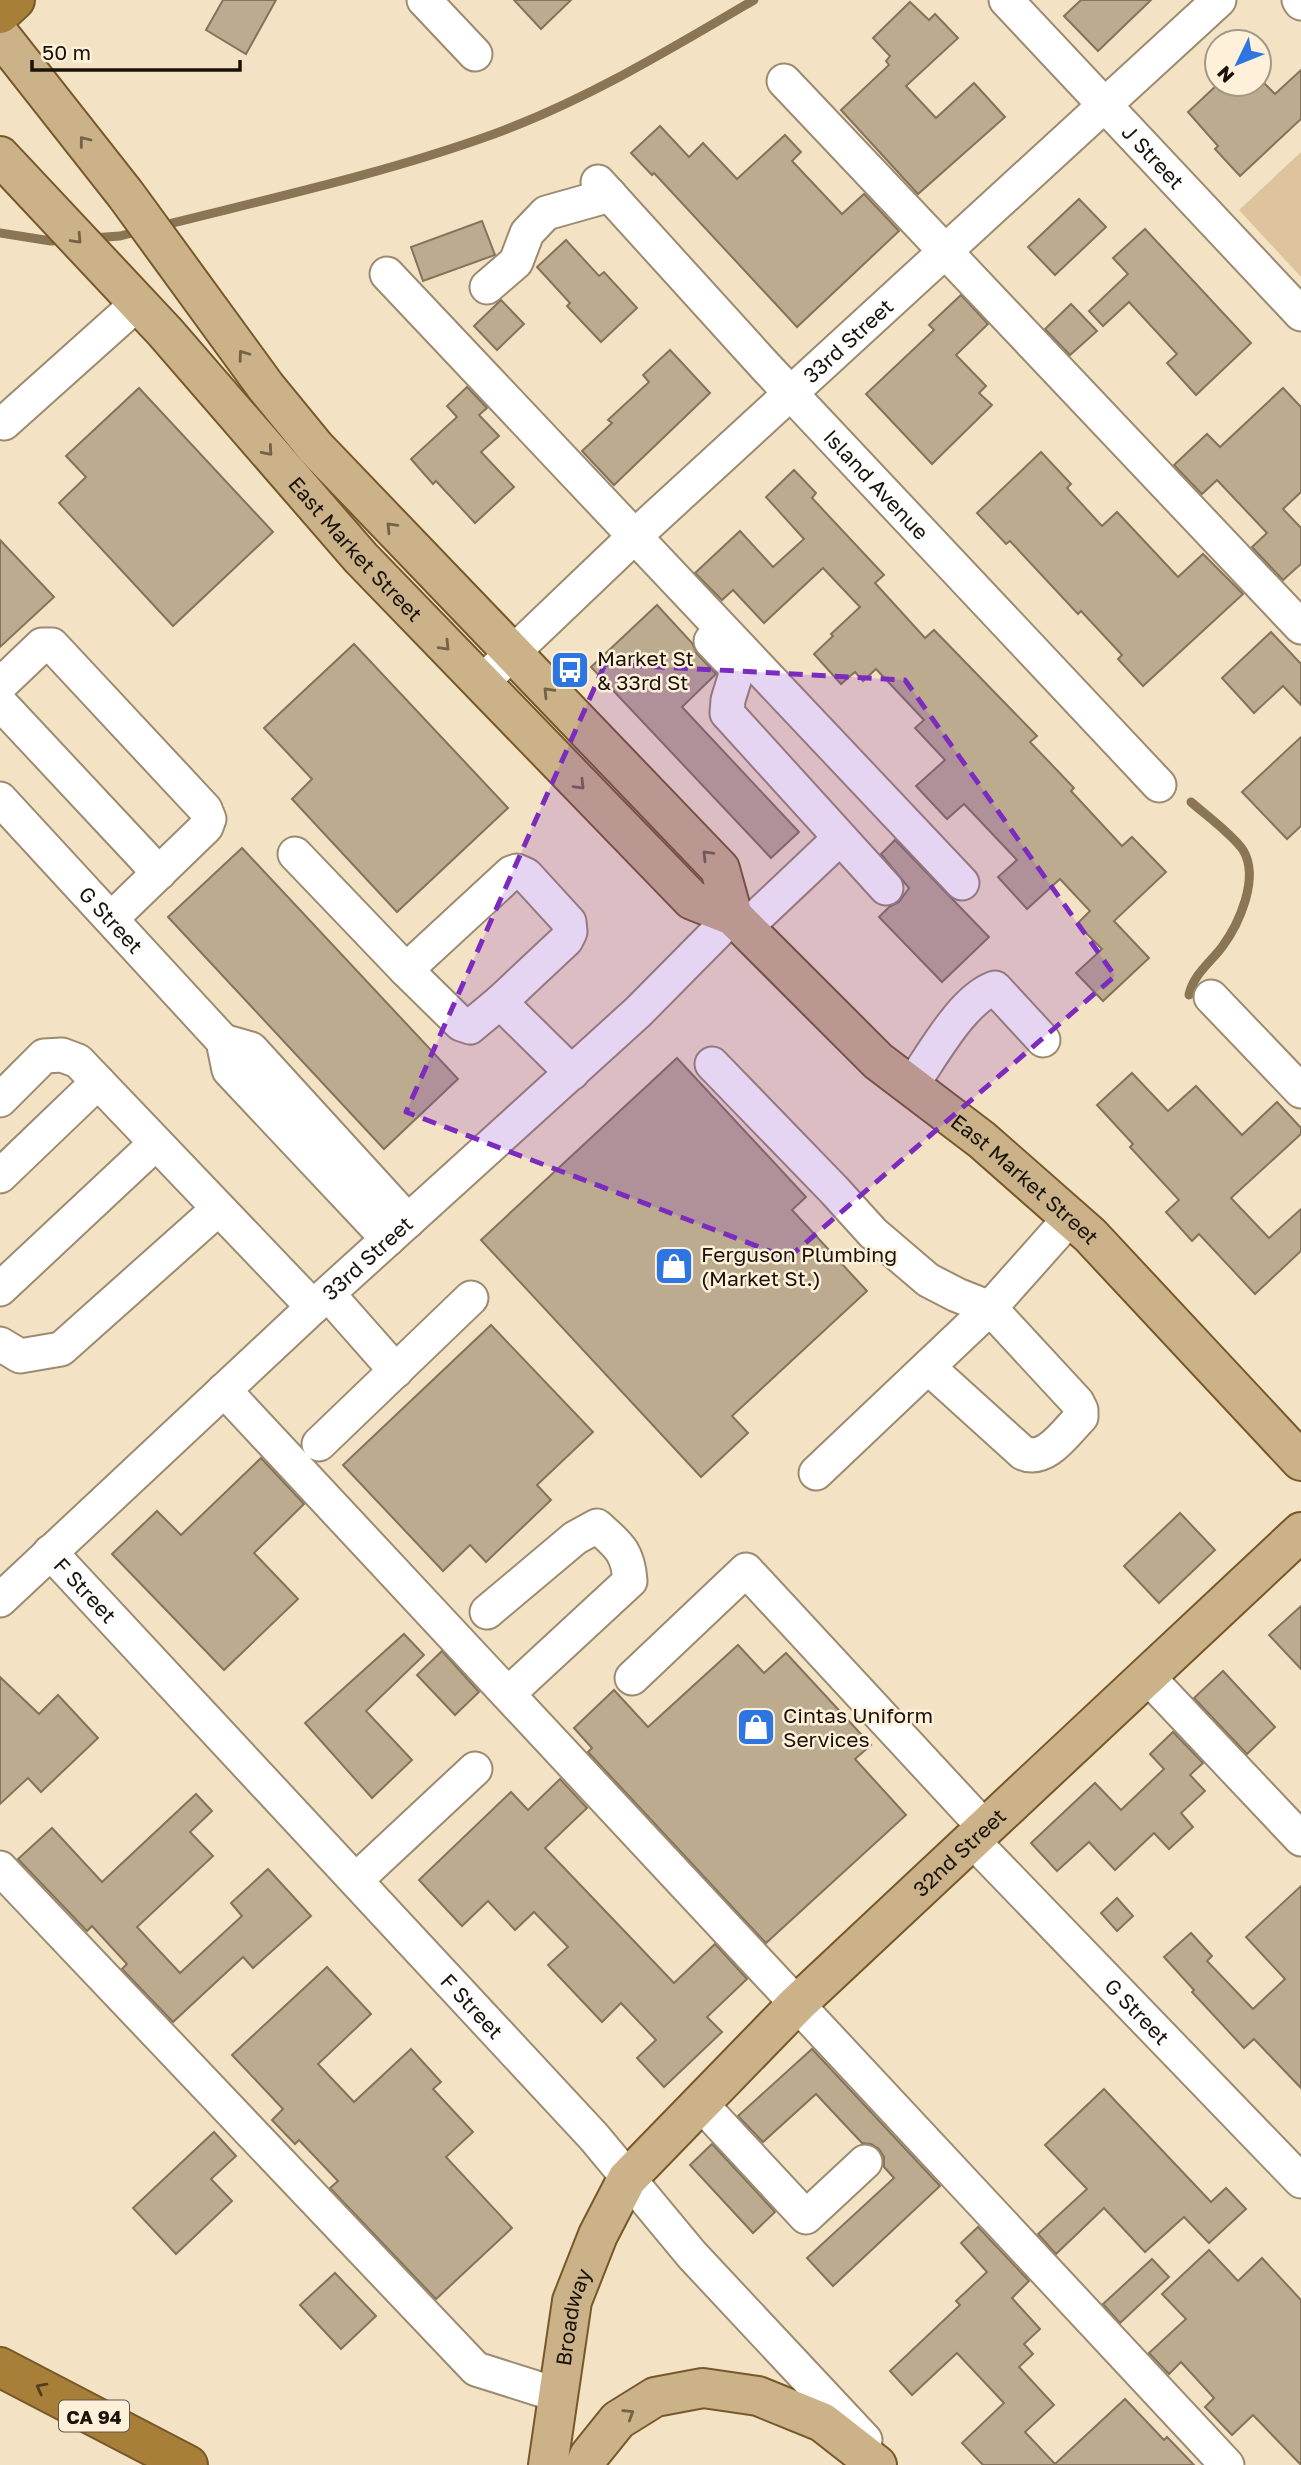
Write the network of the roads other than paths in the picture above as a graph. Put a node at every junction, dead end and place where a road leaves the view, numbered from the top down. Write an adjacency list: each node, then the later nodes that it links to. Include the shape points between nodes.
1 (15, 0): 5 (highway)
2 (424, 0): 7 (street)
3 (1006, 0): 9 (street, J Street)
4 (1219, 0): 9 (street, 33rd Street)
5 (0, 14)
6 (0, 35): 20 (main road, East Market Street, one-way to 6, via 316,448)
7 (475, 54)
8 (784, 81): 11 (street)
9 (1104, 105): 11 (street, 33rd Street); 15 (street, J Street)
10 (0, 156): 14 (main road, East Market Street, one-way to 14)
11 (944, 250): 16 (street, 33rd Street); 19 (street)
12 (387, 274): 18 (street)
13 (487, 287): 16 (street, Island Avenue, via 516,262 527,233 546,213 604,189)
14 (138, 303): 17 (street); 21 (main road, East Market Street, one-way to 21, via 362,558)
15 (1301, 314)
16 (791, 392): 18 (street, 33rd Street); 24 (street, Island Avenue)
17 (4, 423)
18 (629, 541): 20 (street, 33rd Street); 26 (street, via 733,664 736,674 727,713); 29 (street)
19 (1301, 627)
20 (511, 654): 21 (street, 33rd Street); 32 (main road, East Market Street, one-way to 20, via 720,869)
21 (481, 683): 32 (main road, East Market Street, one-way to 32, via 692,900)
22 (0, 685): 28 (street, via 42,645 52,645 205,809 206,827)
23 (0, 703): 28 (street)
24 (1159, 785)
25 (0, 799): 31 (street, G Street)
26 (840, 838): 30 (street); 32 (street, 33rd Street)
27 (295, 854): 33 (street)
28 (159, 873): 31 (street)
29 (962, 883)
30 (886, 888)
31 (111, 919): 47 (street, G Street, via 223,1041 251,1049)
32 (739, 922): 38 (street, 33rd Street); 40 (main road, East Market Street, via 878,1061)
33 (406, 970): 35 (street, via 461,1024 470,1027); 35 (street, via 517,871 569,922 570,932)
34 (1211, 998): 41 (street)
35 (500, 1002): 38 (street)
36 (1043, 1040): 40 (street, via 995,988 984,992 963,1013)
37 (712, 1064): 51 (street, via 873,1233 928,1280)
38 (572, 1073): 47 (street, 33rd Street)
39 (98, 1082): 42 (street, via 78,1061 62,1055 44,1056); 43 (street); 44 (street)
40 (911, 1086): 46 (main road, East Market Street)
41 (1301, 1091)
42 (0, 1100)
43 (156, 1143): 45 (street); 48 (street)
44 (0, 1175)
45 (218, 1209): 50 (street); 52 (street, via 61,1349 20,1356)
46 (1070, 1217): 51 (street); 57 (main road, East Market Street)
47 (398, 1230): 50 (street, 33rd Street)
48 (0, 1289)
49 (471, 1298): 54 (street)
50 (320, 1300): 54 (street); 55 (street, 33rd Street)
51 (990, 1308): 53 (street); 53 (street, via 1081,1410 1081,1417 1043,1454 1031,1457 1023,1453)
52 (0, 1344)
53 (928, 1367): 58 (street)
54 (396, 1371): 56 (street)
55 (224, 1390): 60 (street, 33rd Street); 65 (street)
56 (319, 1444)
57 (1301, 1461)
58 (816, 1473)
59 (1301, 1532): 63 (main road, 32nd Street)
60 (50, 1552): 61 (street, 33rd Street); 70 (street, F Street)
61 (5, 1583)
62 (487, 1612): 65 (street, via 575,1538 597,1526 629,1562 630,1581)
63 (1147, 1676): 67 (main road, 32nd Street); 68 (street)
64 (632, 1678): 67 (street, G Street, via 746,1570)
65 (508, 1695): 71 (street)
66 (475, 1769): 70 (street)
67 (979, 1834): 71 (main road, 32nd Street); 75 (street, G Street)
68 (1301, 1839)
69 (0, 1868): 77 (street, via 476,2369)
70 (356, 1880): 74 (street, F Street, via 594,2137)
71 (797, 2004): 72 (main road, 32nd Street); 83 (street)
72 (700, 2103): 73 (street, via 806,2217); 74 (main road, 32nd Street)
73 (865, 2162)
74 (627, 2179): 77 (main road, Broadway, via 572,2301); 82 (street, F Street)
75 (1301, 2181)
76 (0, 2367): 78 (highway, CA 94, one-way to 76)
77 (558, 2395): 79 (main road, Broadway)
78 (188, 2465)
79 (548, 2465)
80 (586, 2465): 81 (main road, one-way to 81, via 618,2420 655,2398 704,2388 758,2396 822,2422)
81 (877, 2465)
82 (888, 2465)
83 (1227, 2465)

